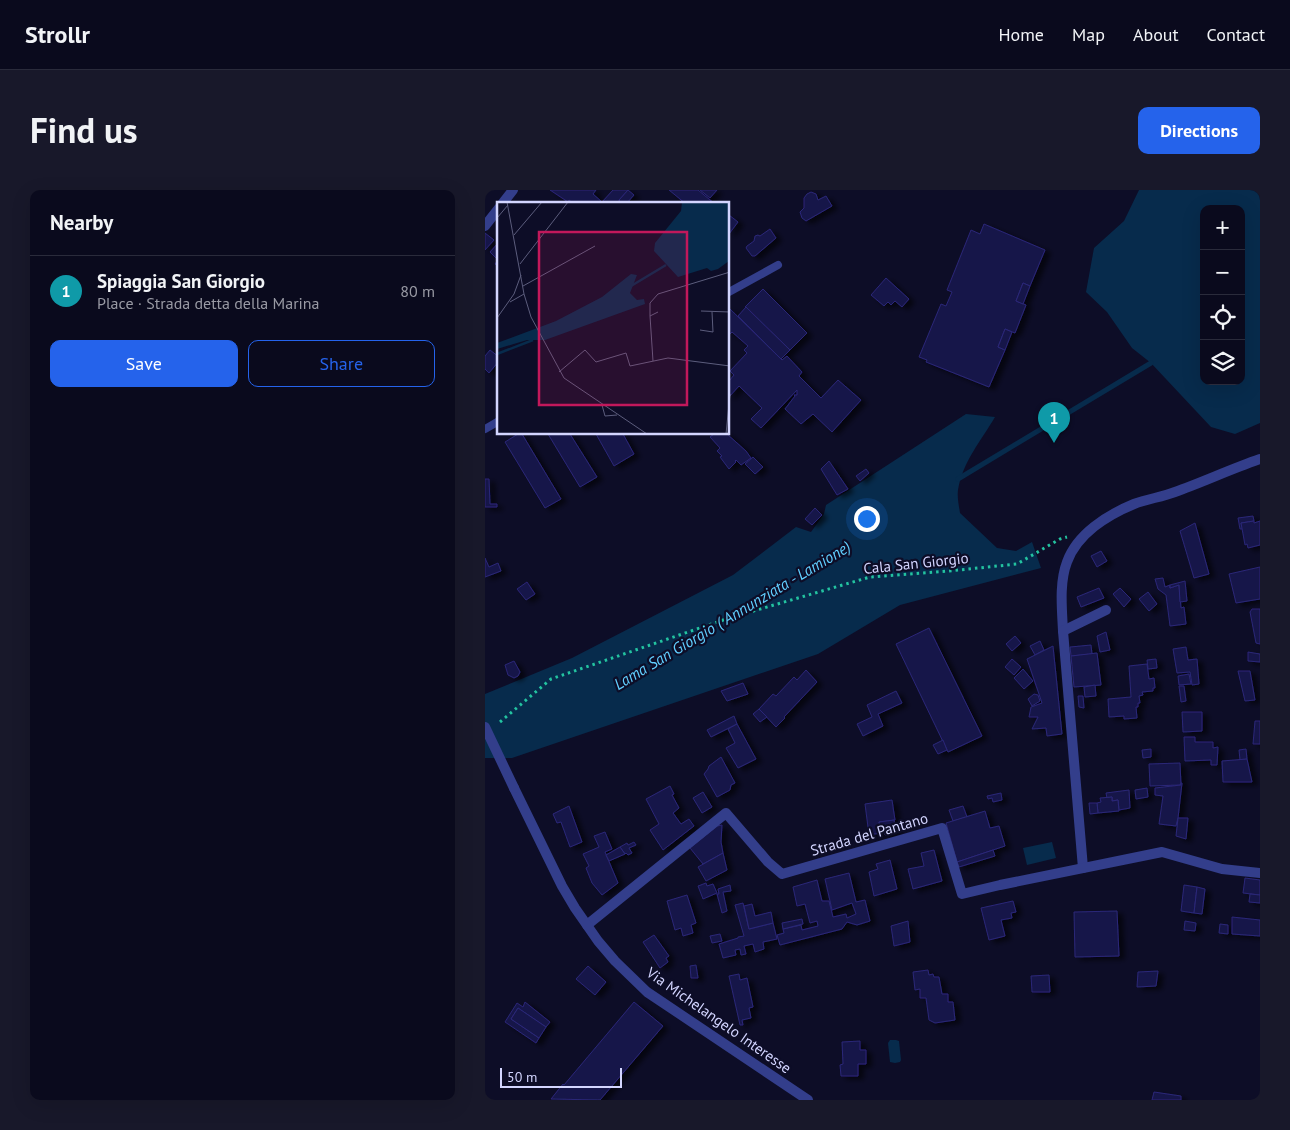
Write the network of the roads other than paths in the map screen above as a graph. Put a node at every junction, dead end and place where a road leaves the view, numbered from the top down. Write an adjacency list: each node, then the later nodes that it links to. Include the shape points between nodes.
1 (513, 190): 2 (street)
2 (504, 202)
3 (497, 211): 4 (street)
4 (485, 226)
5 (778, 265): 6 (lane)
6 (730, 291)
7 (497, 422): 8 (lane)
8 (485, 429)
9 (1260, 459): 11 (street, via 1174,493 1135,504 1109,516 1087,533 1067,563 1062,591)
10 (1106, 610): 11 (street)
11 (1063, 631): 13 (street)
12 (485, 727): 15 (street, Via Michelangelo Interesse, bridge, via 562,886)
13 (1083, 868): 14 (street, Strada del Pantano, via 1162,852 1222,870); 15 (street, Strada del Pantano, via 961,894 942,828 782,874 726,813)
14 (1260, 873)
15 (587, 925): 16 (street, Via Michelangelo Interesse, via 615,961 647,992)
16 (808, 1100)

